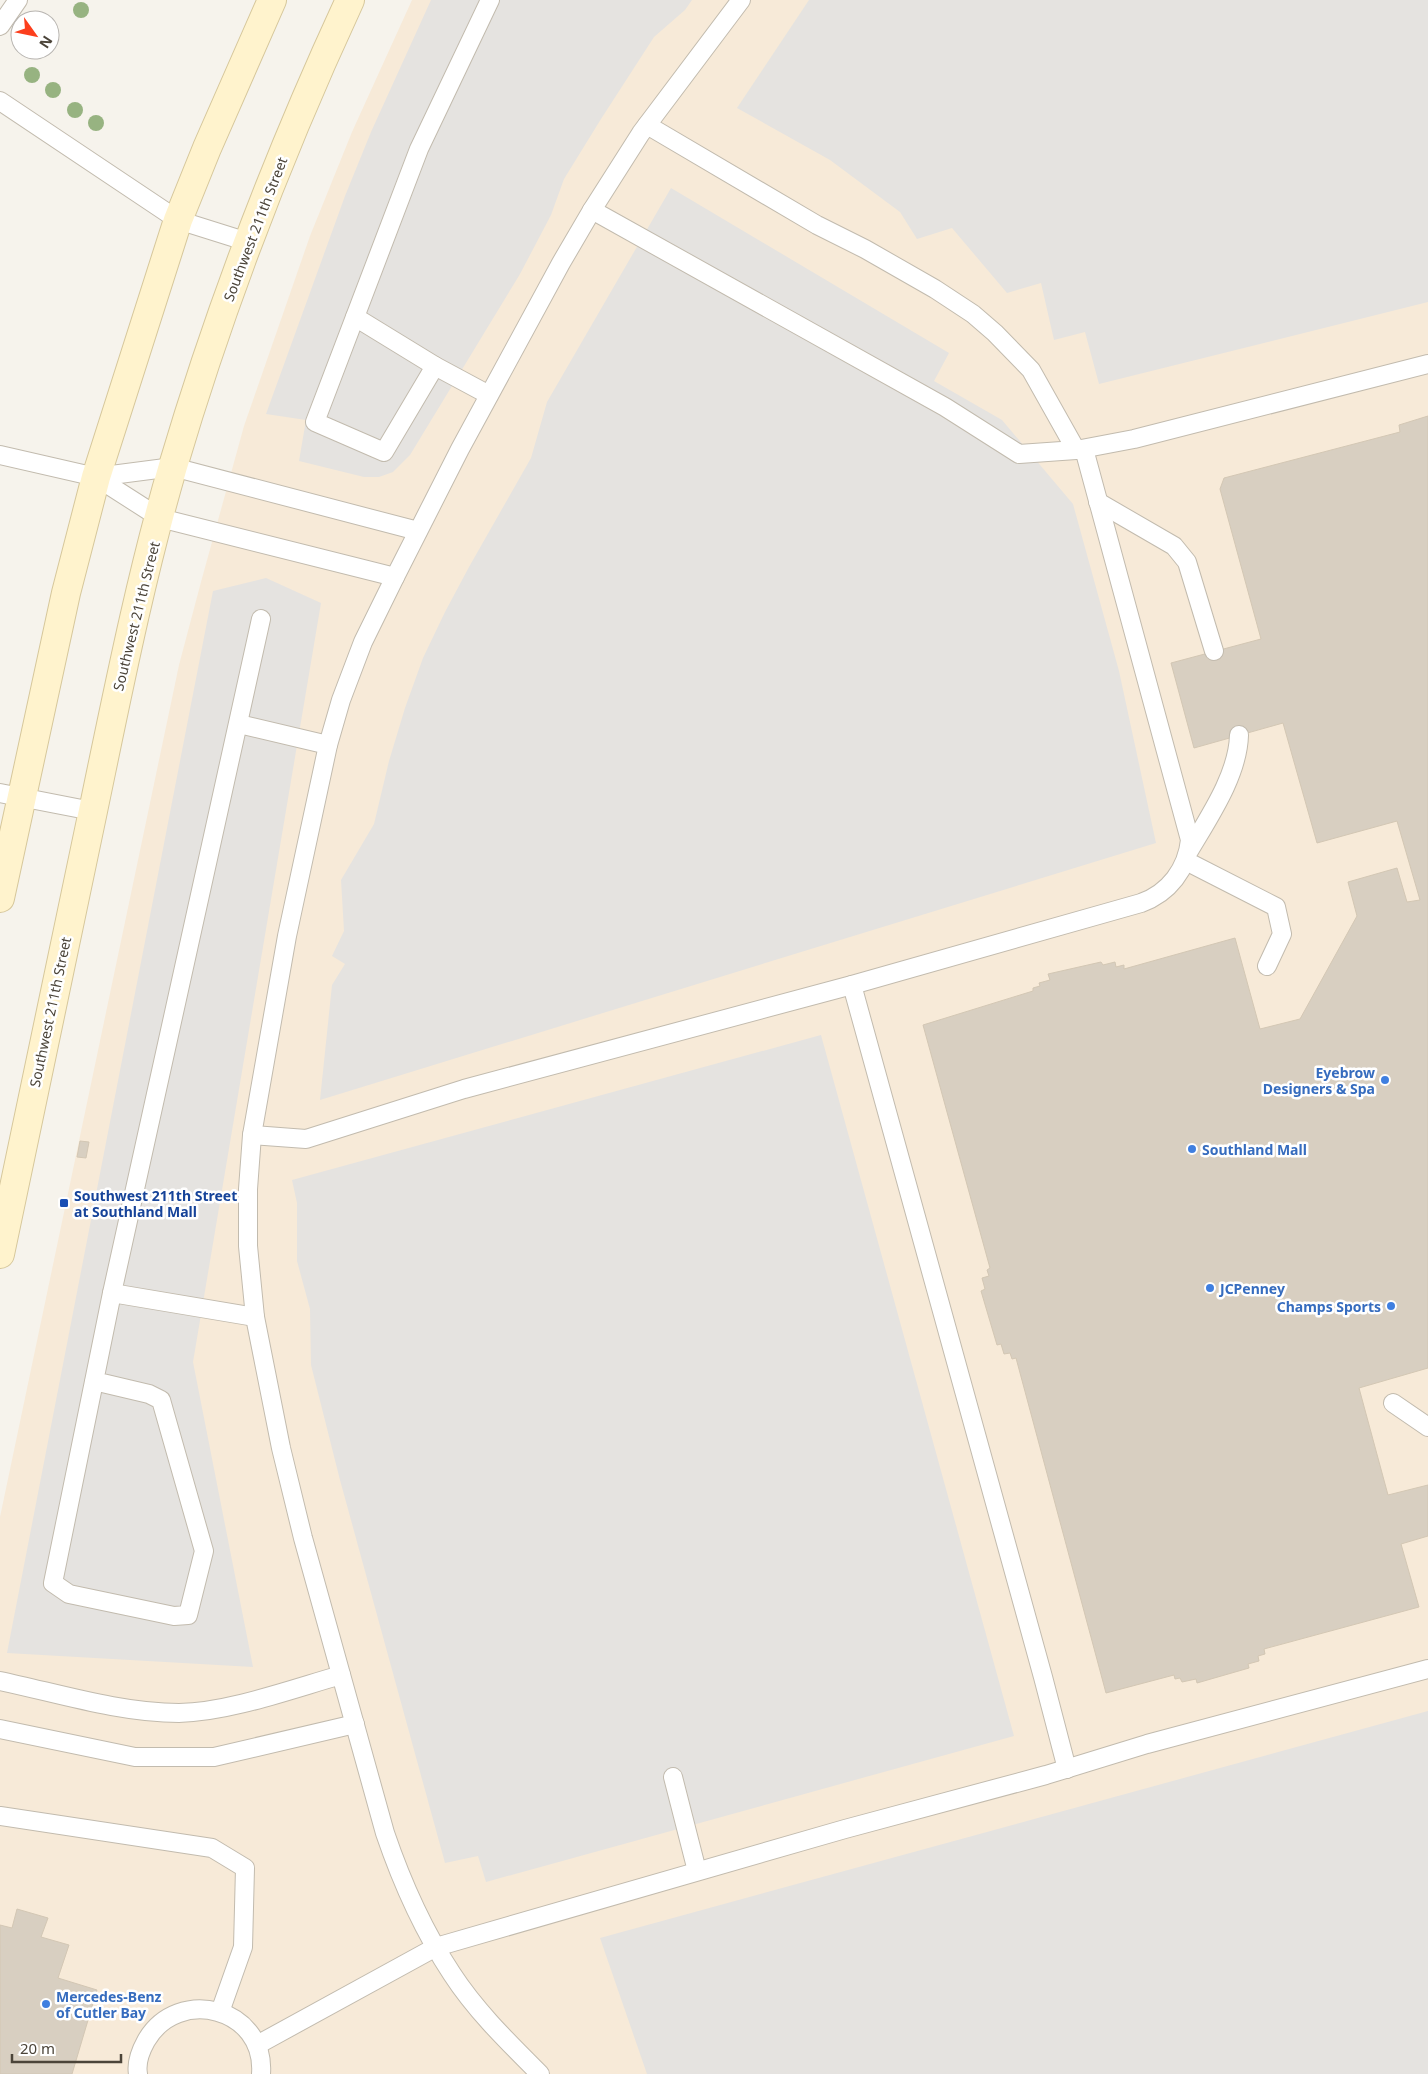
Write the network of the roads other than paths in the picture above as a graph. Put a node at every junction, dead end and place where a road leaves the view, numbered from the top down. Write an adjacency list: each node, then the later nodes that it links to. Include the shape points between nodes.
1 (18, 0): 6 (lane)
2 (272, 0): 10 (main road)
3 (350, 0): 11 (main road, Southwest 211th Street, via 318,68)
4 (490, 0): 12 (lane, via 419,149)
5 (741, 0): 8 (lane)
6 (0, 26)
7 (0, 102): 10 (lane)
8 (647, 125): 9 (lane); 16 (lane, via 974,314 1031,370)
9 (592, 210): 15 (lane); 16 (lane, via 945,407 1019,454)
10 (178, 220): 11 (lane); 19 (main road)
11 (248, 242): 18 (main road, Southwest 211th Street)
12 (355, 317): 14 (lane); 14 (lane, via 315,422 384,452)
13 (1428, 364): 16 (lane)
14 (434, 366): 15 (lane)
15 (489, 394): 22 (lane)
16 (1080, 450): 20 (lane)
17 (0, 455): 19 (lane)
18 (173, 467): 19 (lane); 21 (main road, Southwest 211th Street); 22 (lane)
19 (96, 477): 21 (lane); 29 (main road)
20 (1098, 502): 25 (lane, via 1174,546 1187,562); 31 (lane, via 1190,840)
21 (160, 518): 23 (lane); 30 (main road, Southwest 211th Street)
22 (418, 531): 23 (lane)
23 (394, 576): 28 (lane, via 341,700)
24 (261, 619): 26 (lane)
25 (1214, 651)
26 (239, 724): 28 (lane); 37 (lane)
27 (1239, 735): 31 (lane, via 1238,753 1219,798)
28 (328, 745): 35 (lane, via 287,936)
29 (10, 796): 30 (lane); 32 (main road)
30 (92, 811): 36 (main road, Southwest 211th Street)
31 (1187, 856): 33 (lane, via 1276,907 1282,934); 34 (lane, via 1180,872 1166,889 1149,900)
32 (0, 898)
33 (1267, 966)
34 (852, 985): 35 (lane, via 464,1089 306,1139); 47 (lane)
35 (252, 1135): 38 (lane, via 248,1246)
36 (0, 1254)
37 (112, 1293): 38 (lane); 39 (lane)
38 (255, 1317): 43 (lane, via 283,1457)
39 (94, 1382): 39 (lane, via 53,1583 68,1594 174,1616 188,1615 204,1551 161,1400 150,1394)
40 (1393, 1403): 41 (lane)
41 (1428, 1427)
42 (1428, 1669): 47 (lane, via 1147,1744)
43 (341, 1675): 44 (lane, via 223,1707 179,1712 142,1711); 45 (lane)
44 (0, 1681)
45 (355, 1724): 46 (lane, via 214,1756 135,1757); 51 (lane, via 399,1873 415,1911)
46 (0, 1729)
47 (1066, 1769): 50 (lane)
48 (673, 1777): 50 (lane)
49 (0, 1816): 52 (lane, via 212,1848 245,1868 243,1947)
50 (697, 1871): 51 (lane)
51 (436, 1946): 53 (lane); 56 (lane, via 452,1975 495,2028)
52 (220, 2012): 53 (lane, via 246,2028); 54 (lane, via 188,2009 169,2016 152,2030 141,2049)
53 (257, 2045): 55 (lane)
54 (138, 2074)
55 (261, 2074)
56 (540, 2074)

